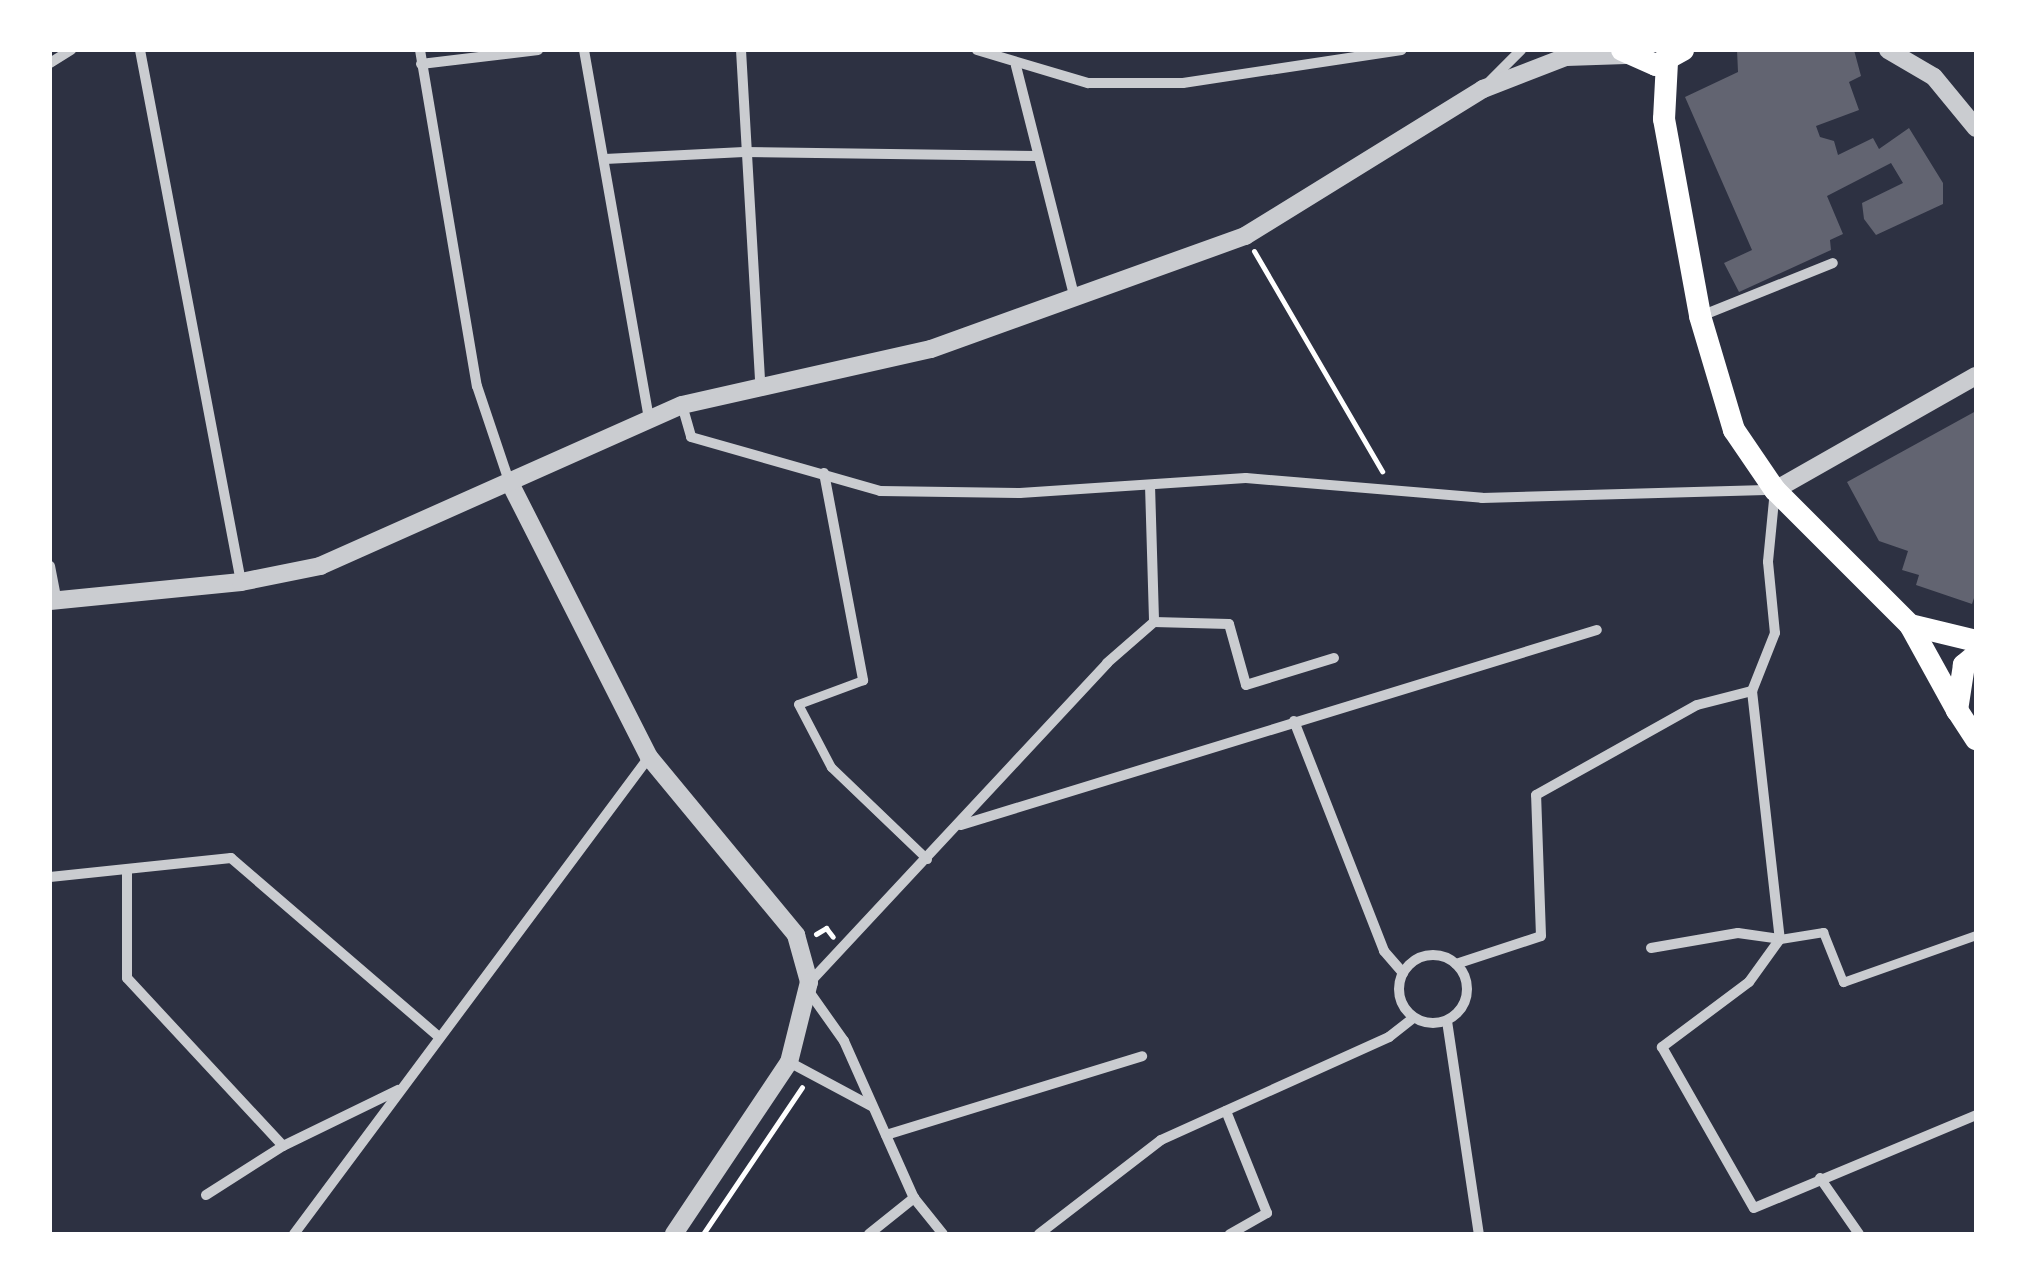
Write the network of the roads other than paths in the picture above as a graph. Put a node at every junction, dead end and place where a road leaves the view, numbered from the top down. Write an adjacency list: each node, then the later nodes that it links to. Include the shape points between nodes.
1 (71, 50): 14 (street)
2 (140, 50): 35 (street)
3 (420, 50): 15 (street)
4 (538, 50): 15 (street)
5 (584, 50): 22 (street)
6 (741, 50): 20 (street)
7 (977, 50): 16 (street)
8 (1402, 50): 16 (street, via 1183,84 1088,83)
9 (1521, 50): 18 (street)
10 (1571, 50): 17 (street)
11 (1888, 50): 19 (street, via 1934,77)
12 (1624, 52): 13 (main road, via 1645,64); 17 (street)
13 (1675, 56): 25 (main road, via 1664,120)
14 (50, 63)
15 (421, 64): 31 (street, via 477,386)
16 (1016, 66): 21 (street)
17 (1541, 66): 18 (street)
18 (1483, 89): 24 (street, via 1245,236)
19 (1976, 128)
20 (744, 152): 21 (street); 22 (street); 27 (street)
21 (1036, 156): 24 (street)
22 (605, 159): 29 (street)
23 (1833, 263): 25 (street)
24 (1075, 301): 27 (street, via 931,350)
25 (1700, 316): 33 (main road, via 1734,430)
26 (1976, 376): 33 (street)
27 (760, 384): 28 (street)
28 (682, 405): 29 (street); 30 (street, via 691,437)
29 (649, 418): 31 (street)
30 (824, 473): 32 (street, via 880,490 1020,493); 43 (street)
31 (511, 485): 35 (street, via 373,547); 48 (street)
32 (1150, 485): 33 (street, via 1246,478 1482,498); 37 (street)
33 (1775, 490): 38 (main road); 44 (street, via 1768,562 1776,632)
34 (50, 566): 36 (street)
35 (241, 582): 36 (street)
36 (54, 601)
37 (1154, 622): 42 (street, via 1228,624 1246,684); 49 (street, via 1107,663)
38 (1910, 625): 40 (main road); 45 (main road)
39 (1596, 630): 46 (street)
40 (1976, 641)
41 (1976, 655): 45 (main road, via 1964,665)
42 (1334, 658)
43 (863, 680): 50 (street, via 798,704 831,767)
44 (1752, 691): 54 (street); 56 (street, via 1697,705 1536,795 1541,936)
45 (1957, 710): 47 (main road)
46 (1294, 721): 49 (street); 57 (street, via 1384,951)
47 (1976, 740)
48 (649, 757): 58 (street, via 796,935); 61 (street)
49 (960, 825): 50 (street)
50 (927, 859): 58 (street)
51 (126, 870): 52 (street); 61 (street, via 232,858); 69 (street, via 127,978)
52 (50, 877)
53 (1976, 935): 54 (street, via 1843,982 1823,932)
54 (1780, 939): 55 (street, via 1738,933); 70 (street, via 1749,982 1662,1047 1754,1208)
55 (1651, 948)
56 (1456, 964): 57 (street, via 1428,956); 60 (street, via 1466,995)
57 (1403, 973): 59 (street, via 1398,992)
58 (810, 987): 63 (street); 65 (street, via 844,1041)
59 (1413, 1018): 60 (street); 66 (street, via 1389,1036)
60 (1447, 1021): 79 (street)
61 (439, 1037): 64 (street)
62 (1142, 1056): 68 (street)
63 (789, 1062): 65 (street); 74 (street)
64 (400, 1089): 69 (street); 73 (street)
65 (871, 1106): 68 (street)
66 (1226, 1111): 77 (street, via 1161,1140); 78 (street, via 1267,1213)
67 (1976, 1115): 70 (street)
68 (886, 1134): 72 (street)
69 (283, 1146): 71 (street)
70 (1820, 1178): 80 (street)
71 (206, 1194)
72 (914, 1198): 75 (street); 76 (street)
73 (294, 1234)
74 (674, 1234)
75 (869, 1234)
76 (943, 1234)
77 (1039, 1234)
78 (1230, 1234)
79 (1479, 1234)
80 (1859, 1234)

